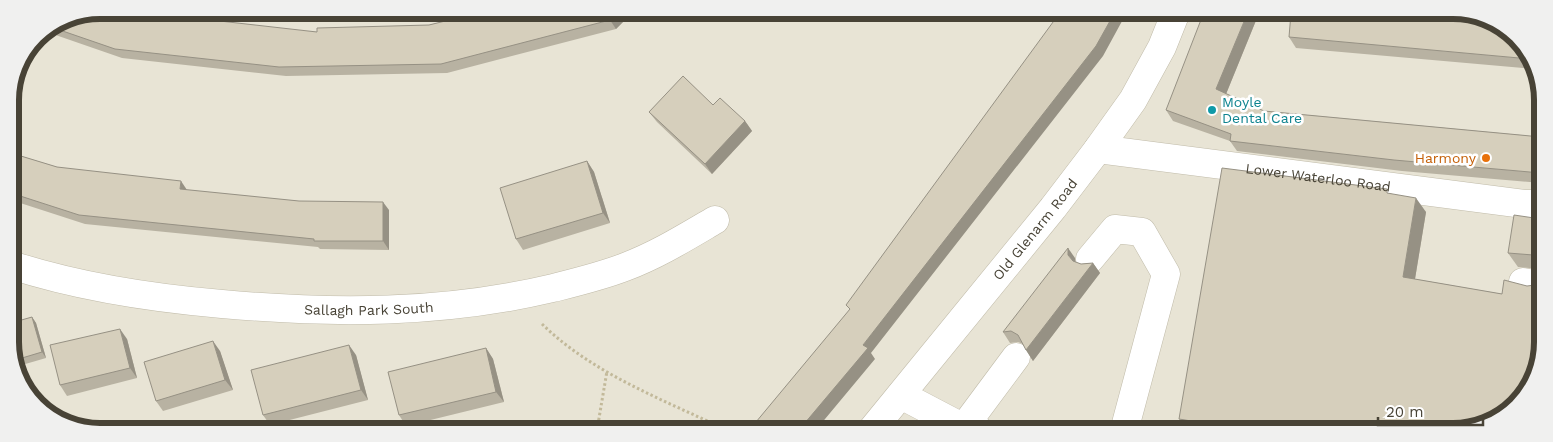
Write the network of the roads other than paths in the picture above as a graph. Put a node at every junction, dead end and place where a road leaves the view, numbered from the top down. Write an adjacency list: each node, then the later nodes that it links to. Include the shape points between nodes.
1 (1173, 19): 2 (street, Old Glenarm Road, via 1133,100)
2 (1098, 149): 3 (street, Lower Waterloo Road, via 1276,174); 8 (street, Old Glenarm Road)
3 (1534, 204)
4 (716, 220): 6 (street, Sallagh Park South, via 625,267 582,281 447,307 328,310 184,300 90,285)
5 (1090, 259): 12 (street, via 1115,229 1142,232 1166,274)
6 (19, 268)
7 (1016, 356): 11 (street)
8 (901, 395): 9 (street, Old Glenarm Road); 10 (street)
9 (878, 423)
10 (955, 423)
11 (973, 423)
12 (1126, 423)

